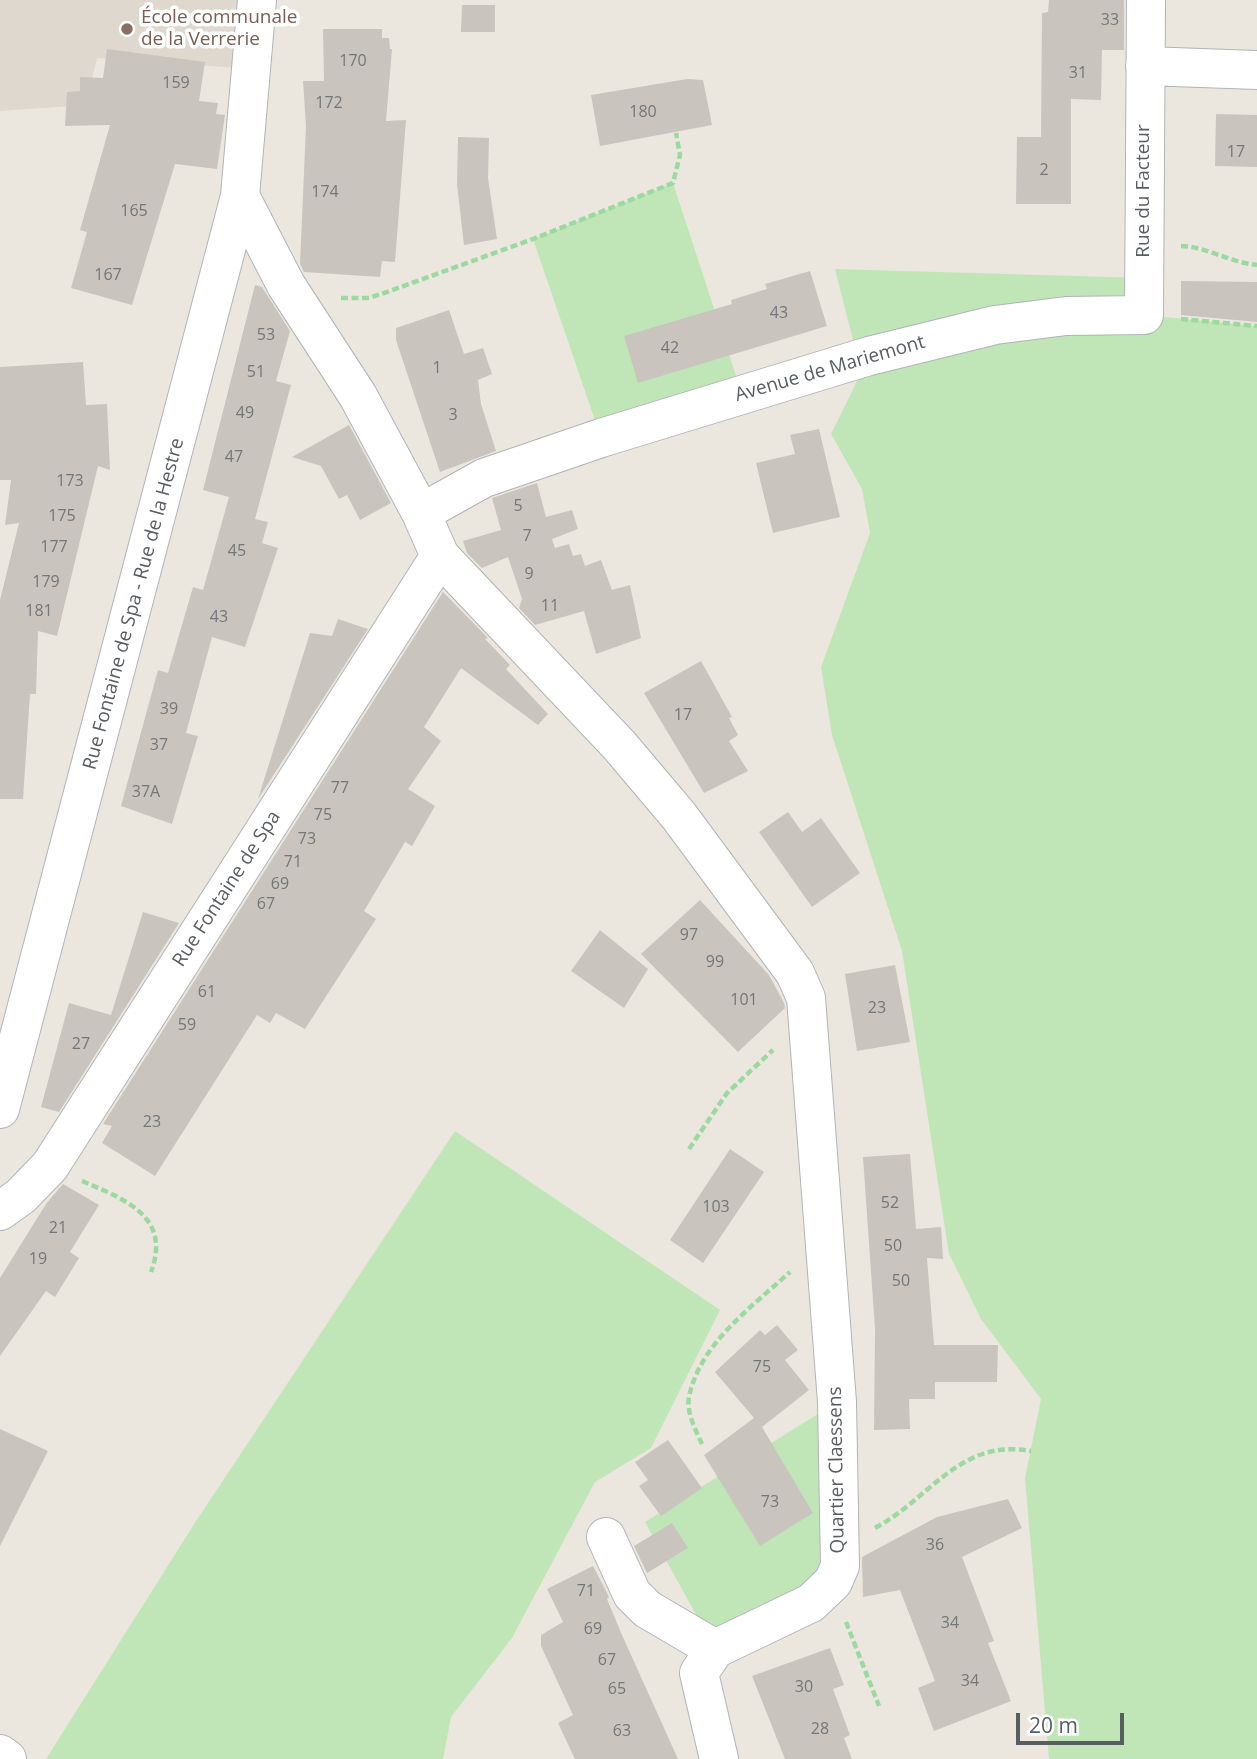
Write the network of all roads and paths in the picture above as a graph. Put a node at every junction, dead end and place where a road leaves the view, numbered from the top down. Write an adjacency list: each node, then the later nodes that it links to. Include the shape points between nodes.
1 (257, 0): 6 (street, Rue Fontaine de Spa - Rue de la Hestre)
2 (1146, 0): 3 (street, Rue du Facteur)
3 (1145, 66): 4 (street); 7 (street, Rue du Facteur)
4 (1257, 70)
5 (676, 133): 9 (path, via 680,155 673,183 369,298)
6 (240, 196): 9 (street, Quartier Claessens); 15 (street, Rue Fontaine de Spa - Rue de la Hestre)
7 (1144, 245): 8 (path, via 1197,246 1235,263); 10 (street, Rue du Facteur)
8 (1257, 265)
9 (289, 291): 12 (street, Quartier Claessens, via 358,396)
10 (1144, 315): 11 (path); 12 (street, Avenue de Mariemont, via 1066,316 995,325 869,356 484,478)
11 (1257, 326)
12 (421, 513): 13 (street, Quartier Claessens)
13 (440, 556): 14 (street, Quartier Claessens, via 619,745 679,816 795,973 806,998); 18 (street, Rue Fontaine de Spa, via 50,1166)
14 (810, 1028): 16 (path, via 762,1058 727,1093); 19 (street, Quartier Claessens)
15 (0, 1109)
16 (689, 1149)
17 (75, 1179): 20 (path, via 135,1206 147,1220 158,1255)
18 (0, 1211)
19 (824, 1228): 21 (path, via 811,1255 726,1331 704,1362 688,1399); 24 (street, Quartier Claessens, via 837,1402)
20 (151, 1272)
21 (702, 1444)
22 (1031, 1451): 24 (path, via 1009,1447 964,1461 893,1518)
23 (606, 1537): 26 (street, via 632,1594 647,1609)
24 (840, 1547): 25 (street, Quartier Claessens, via 840,1566)
25 (820, 1595): 26 (street, Quartier Claessens); 27 (path, via 846,1622)
26 (715, 1650): 30 (street, via 699,1673)
27 (879, 1706)
28 (0, 1754): 29 (street)
29 (7, 1759)
30 (719, 1759)

